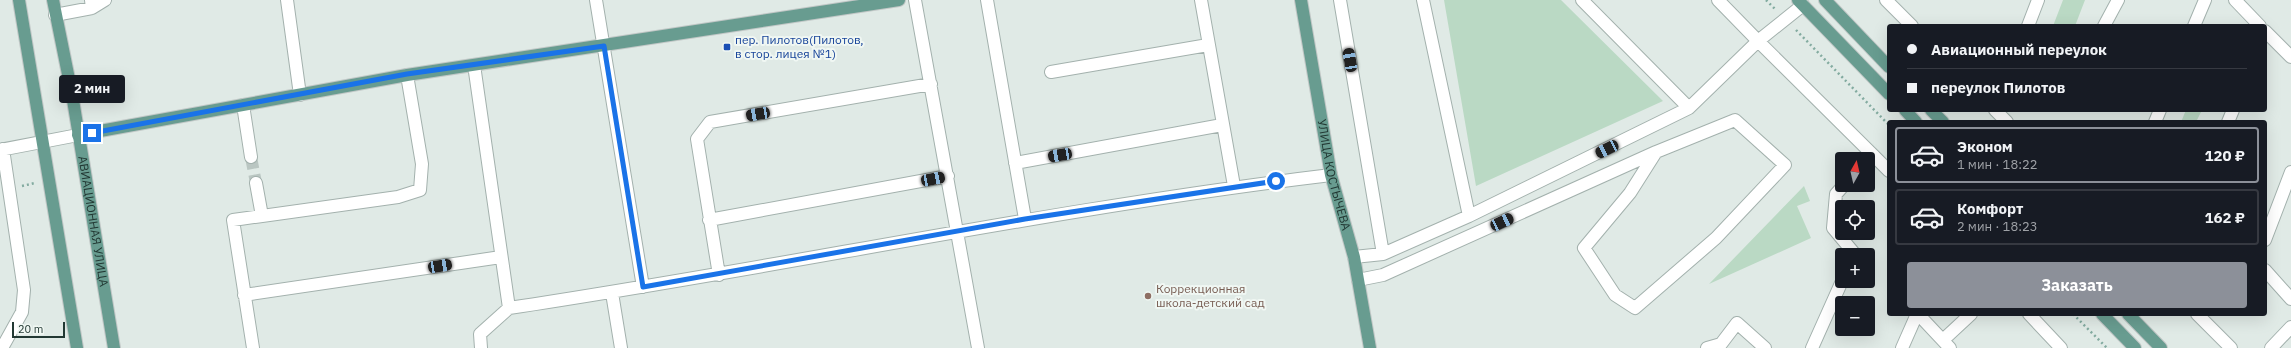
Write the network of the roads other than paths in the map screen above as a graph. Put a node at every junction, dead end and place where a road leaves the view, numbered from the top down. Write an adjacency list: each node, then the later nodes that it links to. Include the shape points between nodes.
1 (19, 0): 52 (main road)
2 (53, 0): 24 (main road, АВИАЦИОННАЯ УЛИЦА)
3 (105, 0): 23 (street)
4 (287, 0): 41 (street)
5 (596, 0): 33 (street)
6 (899, 0): 21 (main road)
7 (915, 0): 39 (street)
8 (987, 0): 58 (street)
9 (1200, 0): 32 (street)
10 (1301, 0): 61 (main road, УЛИЦА КОСТЫЧЕВА)
11 (1340, 0): 73 (street)
12 (1423, 0): 67 (street)
13 (1582, 0): 43 (street)
14 (1718, 0): 31 (street)
15 (1824, 0): 36 (main road)
16 (1886, 0): 25 (street)
17 (2038, 0): 26 (street)
18 (2118, 0): 27 (street)
19 (2205, 0): 28 (street)
20 (2235, 0): 29 (street)
21 (886, 1): 33 (main road)
22 (1801, 3): 31 (street); 40 (main road)
23 (92, 4): 24 (street)
24 (55, 15): 51 (main road, АВИАЦИОННАЯ УЛИЦА)
25 (1910, 24)
26 (2029, 24)
27 (2105, 24)
28 (2195, 24)
29 (2257, 24)
30 (2267, 34): 34 (street)
31 (1758, 41): 43 (street); 55 (street)
32 (1208, 45): 37 (street); 50 (street)
33 (604, 46): 35 (main road); 79 (street)
34 (2291, 57)
35 (474, 64): 38 (main road); 74 (street)
36 (1887, 65)
37 (1051, 72)
38 (407, 74): 41 (main road); 66 (street, via 422,164 420,190 398,197)
39 (931, 84): 62 (street); 69 (street, via 710,122 697,140)
40 (1887, 92)
41 (300, 95): 42 (main road)
42 (243, 105): 51 (main road); 56 (street)
43 (1690, 108): 67 (street)
44 (1907, 112): 47 (main road)
45 (1933, 112): 48 (main road)
46 (1997, 112): 49 (street)
47 (1914, 120)
48 (1941, 120)
49 (2005, 120)
50 (1222, 125): 58 (street); 64 (street)
51 (78, 135): 52 (street); 97 (main road, АВИАЦИОННАЯ УЛИЦА)
52 (42, 142): 53 (street); 96 (main road)
53 (2, 149): 95 (street, via 24,290 22,312)
54 (1656, 152): 54 (street, via 1735,120 1785,165 1716,238 1635,308 1615,295 1584,248 1630,193); 78 (street, via 1390,272)
55 (1864, 152)
56 (252, 157)
57 (1875, 162): 59 (street)
58 (1015, 163): 68 (street)
59 (1887, 171)
60 (2291, 172): 71 (street)
61 (1331, 175): 64 (street); 75 (main road, УЛИЦА КОСТЫЧЕВА)
62 (948, 176): 69 (street); 70 (street)
63 (256, 183): 66 (street)
64 (1234, 186): 68 (street)
65 (1838, 192): 72 (street, via 1833,228)
66 (262, 216): 82 (street, via 232,220)
67 (1469, 216): 73 (street)
68 (1025, 219): 70 (street)
69 (709, 220): 77 (street)
70 (958, 231): 77 (street); 101 (street)
71 (2267, 235)
72 (1850, 248)
73 (1383, 254): 75 (street)
74 (501, 256): 82 (street); 84 (street)
75 (1354, 257): 78 (main road, УЛИЦА КОСТЫЧЕВА)
76 (2267, 272): 83 (street)
77 (719, 275): 79 (street)
78 (1358, 280): 102 (main road, УЛИЦА КОСТЫЧЕВА)
79 (643, 287): 81 (street)
80 (1839, 288): 105 (street)
81 (612, 293): 84 (street); 100 (street)
82 (244, 294): 98 (street)
83 (2291, 299)
84 (509, 308): 99 (street, via 480,334)
85 (1917, 316): 106 (street)
86 (1920, 316): 93 (street)
87 (1969, 316): 93 (street)
88 (2031, 316): 107 (street)
89 (2104, 316): 108 (main road)
90 (2130, 316): 109 (main road)
91 (2199, 316): 110 (street)
92 (2291, 328): 111 (street)
93 (1947, 344)
94 (1721, 346): 103 (street); 104 (street, via 1737,323)
95 (2, 348)
96 (77, 348)
97 (114, 348)
98 (253, 348)
99 (481, 348)
100 (621, 348)
101 (978, 348)
102 (1370, 348)
103 (1707, 348)
104 (1765, 348)
105 (1812, 348)
106 (1902, 348)
107 (2061, 348)
108 (2135, 348)
109 (2161, 348)
110 (2231, 348)
111 (2271, 348)

